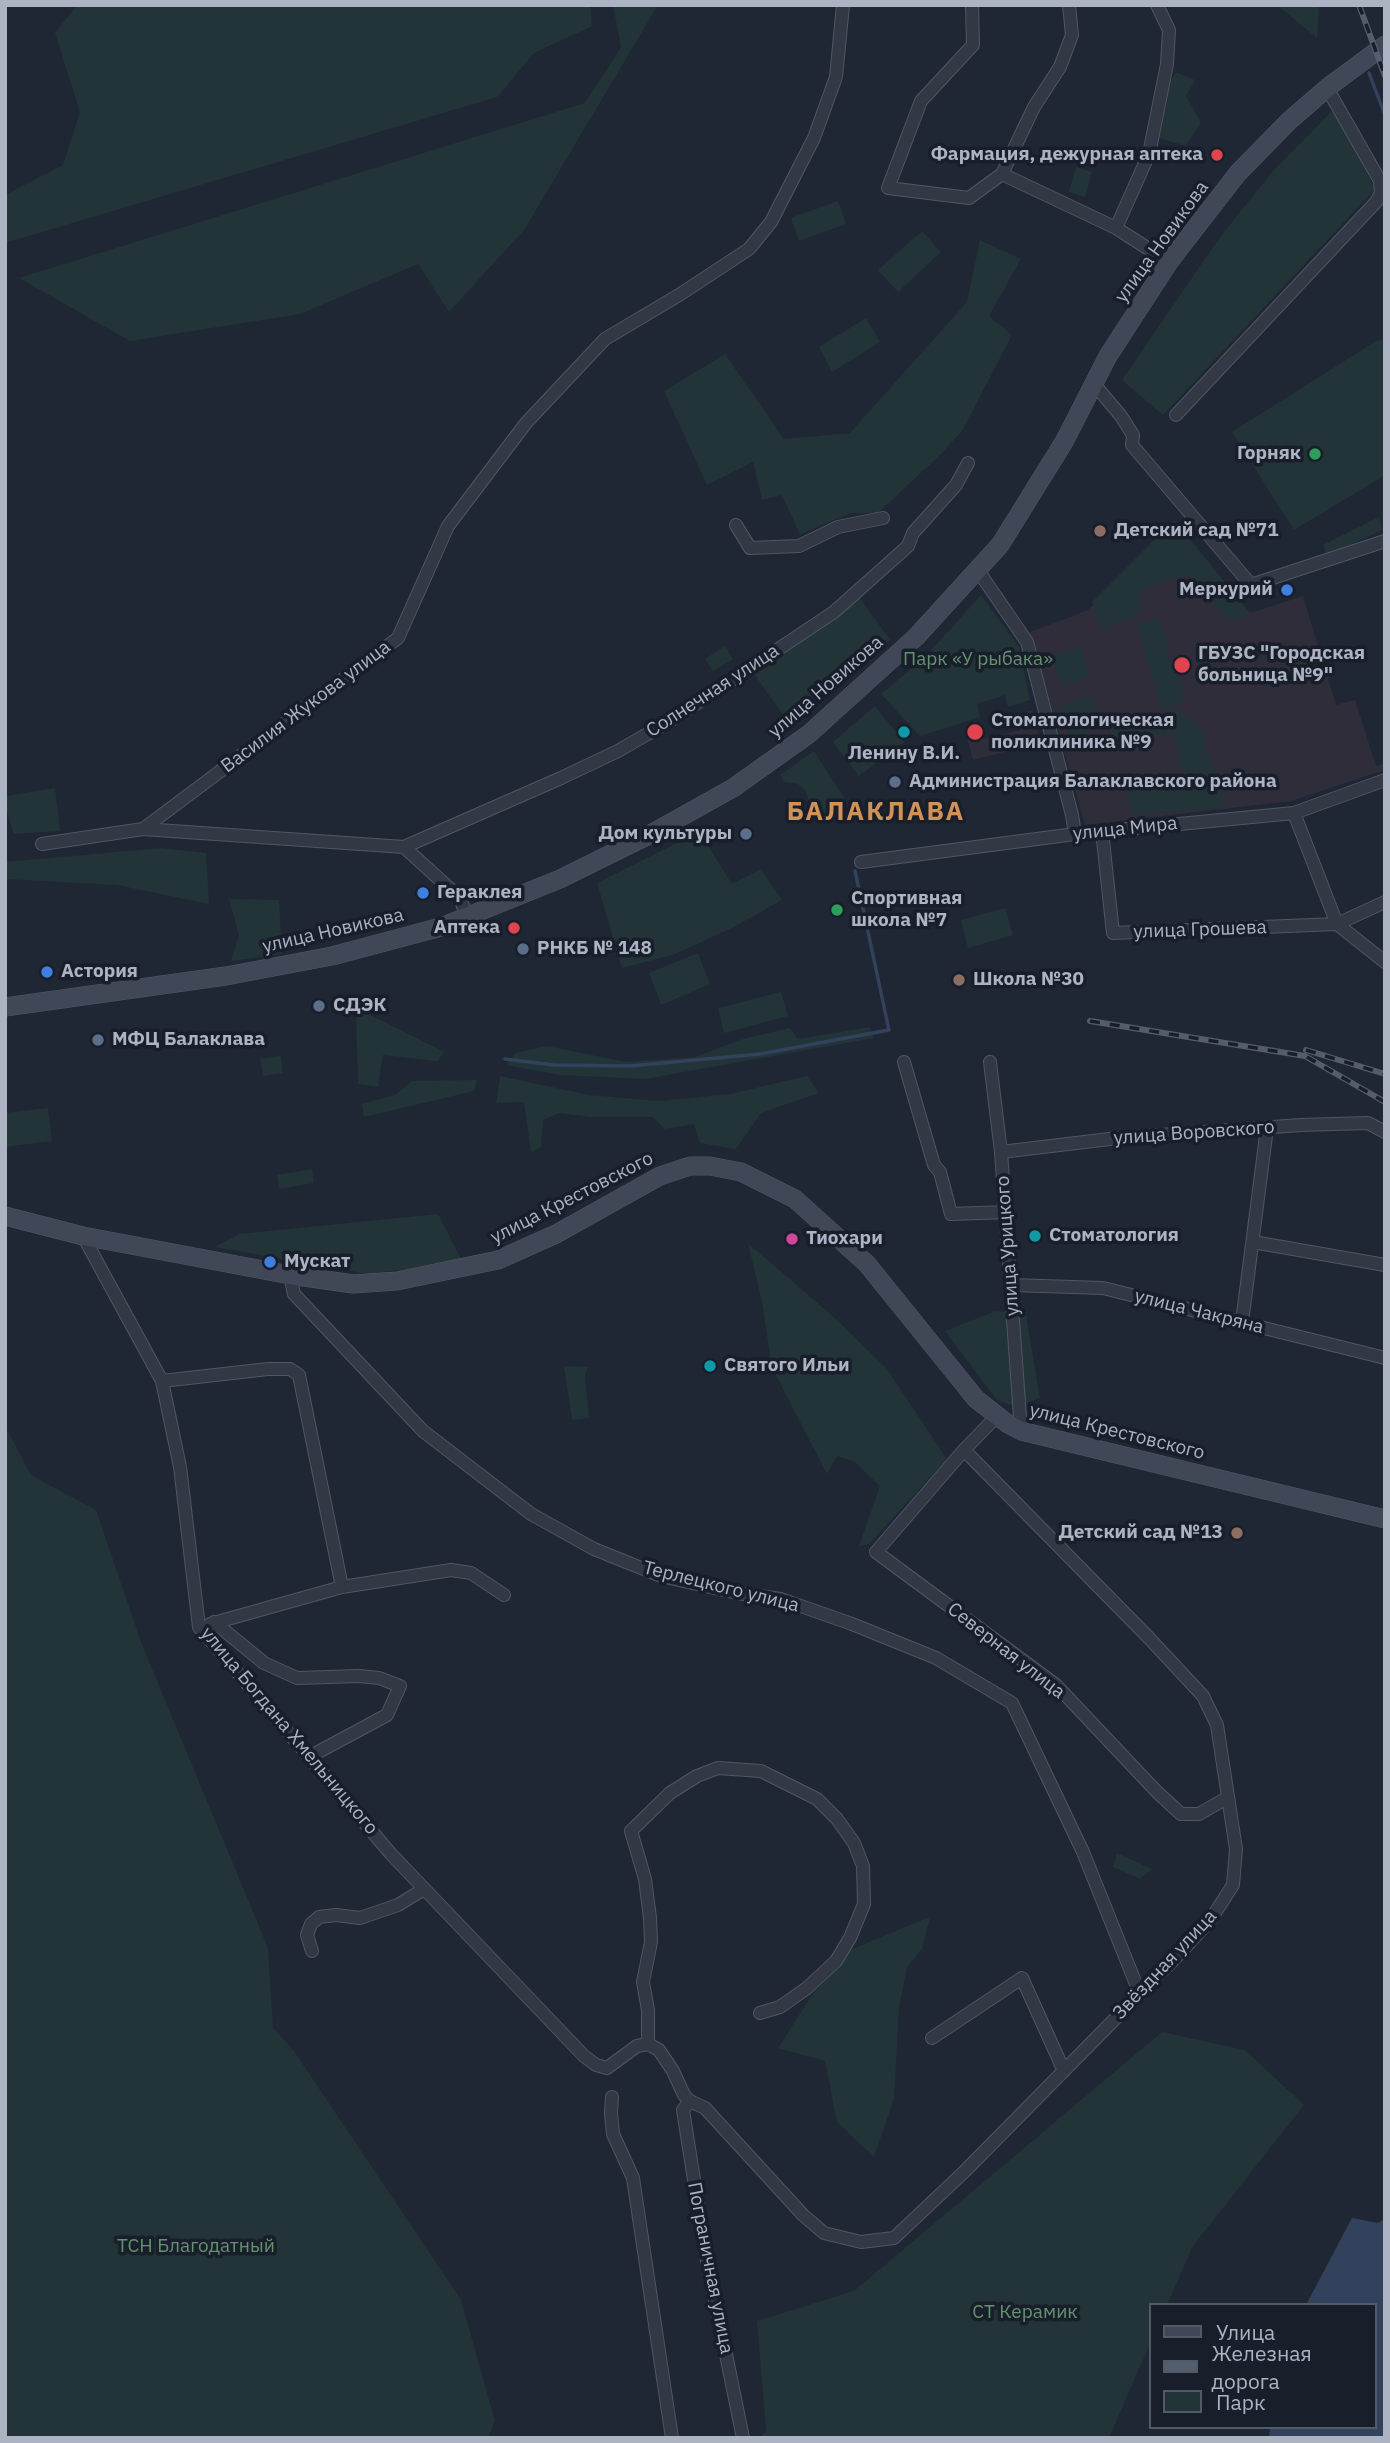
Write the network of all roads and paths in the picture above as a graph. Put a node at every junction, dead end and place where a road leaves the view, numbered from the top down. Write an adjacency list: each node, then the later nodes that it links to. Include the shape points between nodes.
1 (842, 5): 19 (street, Василия Жукова улица, via 836,77 814,138 771,222 749,249 605,339 526,423 448,526 398,638)
2 (972, 5): 7 (street, via 973,45 921,101 888,188 969,198)
3 (1069, 5): 7 (street, via 1072,35 1060,67 1034,107)
4 (1157, 6): 8 (street, via 1169,30 1167,64 1149,154)
5 (1385, 45): 6 (main road, улица Новикова)
6 (1327, 88): 9 (main road, улица Новикова, via 1238,173); 11 (street, via 1380,181 1381,193)
7 (1002, 174): 8 (street)
8 (1116, 228): 9 (street)
9 (1169, 262): 10 (main road, улица Новикова)
10 (1094, 384): 15 (street, via 1133,435 1132,445 1251,585); 16 (main road, улица Новикова, via 1007,533)
11 (1176, 415)
12 (968, 463): 23 (street, Солнечная улица, via 956,485 913,533 908,546 823,619 618,751)
13 (884, 518): 14 (street, via 838,527 799,546 750,548)
14 (736, 525)
15 (1385, 541)
16 (978, 569): 21 (street, via 1027,642); 26 (main road, улица Новикова, via 915,637 809,734 733,788 560,879)
17 (1385, 780): 18 (street, улица Мира)
18 (1294, 813): 20 (street, улица Мира); 27 (street)
19 (143, 829): 22 (street); 23 (street)
20 (1102, 831): 21 (street, улица Мира); 27 (street, улица Грошева, via 1113,933)
21 (1074, 834): 24 (street, улица Мира)
22 (42, 844)
23 (404, 847): 26 (street, via 460,898)
24 (861, 862)
25 (1385, 902): 27 (street, улица Грошева)
26 (467, 917): 29 (main road, улица Новикова, via 332,956)
27 (1337, 924): 28 (street)
28 (1385, 962)
29 (5, 1007)
30 (904, 1062): 35 (street, via 951,1214)
31 (990, 1062): 34 (street, улица Урицкого)
32 (1267, 1128): 33 (street, улица Воровского, via 1368,1123); 34 (street, улица Воровского); 38 (street)
33 (1385, 1132)
34 (1001, 1152): 35 (street, улица Урицкого)
35 (1006, 1212): 41 (street, улица Урицкого)
36 (5, 1216): 37 (main road, улица Крестовского)
37 (83, 1236): 40 (main road, улица Крестовского); 44 (street, улица Богдана Хмельницкого)
38 (1253, 1242): 39 (street); 42 (street)
39 (1385, 1265)
40 (290, 1275): 45 (main road, улица Крестовского, via 353,1283 397,1282 498,1259 556,1234 660,1176 690,1166 741,1172 795,1199 867,1264 976,1399); 57 (street, Терлецкого улица, via 293,1294 424,1431 531,1514 594,1549 661,1576 780,1599 852,1624 936,1658 1012,1703 1083,1852)
41 (1011, 1285): 42 (street, улица Чакряна, via 1103,1289); 46 (street, улица Урицкого)
42 (1242, 1321): 43 (street, улица Чакряна)
43 (1385, 1358)
44 (162, 1381): 49 (street, via 268,1369 290,1369 299,1375); 52 (street, улица Богдана Хмельницкого, via 180,1467)
45 (996, 1417): 46 (main road, улица Крестовского); 47 (street)
46 (1021, 1431): 48 (main road, улица Крестовского)
47 (964, 1450): 54 (street, Звёздная улица, via 1203,1696 1217,1725); 54 (street, Северная улица, via 876,1552 1056,1685 1181,1814 1199,1814)
48 (1385, 1519)
49 (342, 1587): 50 (street, via 451,1570 471,1573); 51 (street)
50 (504, 1595)
51 (214, 1622): 52 (street); 53 (street, via 264,1663 297,1678 359,1675 400,1685 387,1715)
52 (199, 1627): 53 (street, улица Богдана Хмельницкого)
53 (309, 1757): 55 (street, улица Богдана Хмельницкого)
54 (1227, 1798): 57 (street, Звёздная улица, via 1237,1849 1233,1885 1211,1919)
55 (424, 1889): 56 (street, via 398,1905 360,1918 319,1917 307,1936); 60 (street, улица Богдана Хмельницкого, via 596,2065 607,2068 637,2046)
56 (312, 1951)
57 (1140, 1994): 61 (street, Звёздная улица)
58 (760, 2013): 60 (street, via 780,2007 836,1961 864,1903 863,1866 854,1843 817,1799 761,1771 718,1768 670,1793 631,1832 645,1879 650,1918 651,1942 643,1982)
59 (932, 2038): 61 (street, via 1022,1978)
60 (648, 2044): 63 (street, via 659,2050)
61 (1064, 2071): 63 (street, Звёздная улица, via 894,2238 861,2242 824,2233 705,2108)
62 (612, 2097): 64 (street, via 614,2134 633,2178)
63 (690, 2101): 65 (street, Пограничная улица, via 683,2110 685,2124)
64 (672, 2438)
65 (743, 2438)

